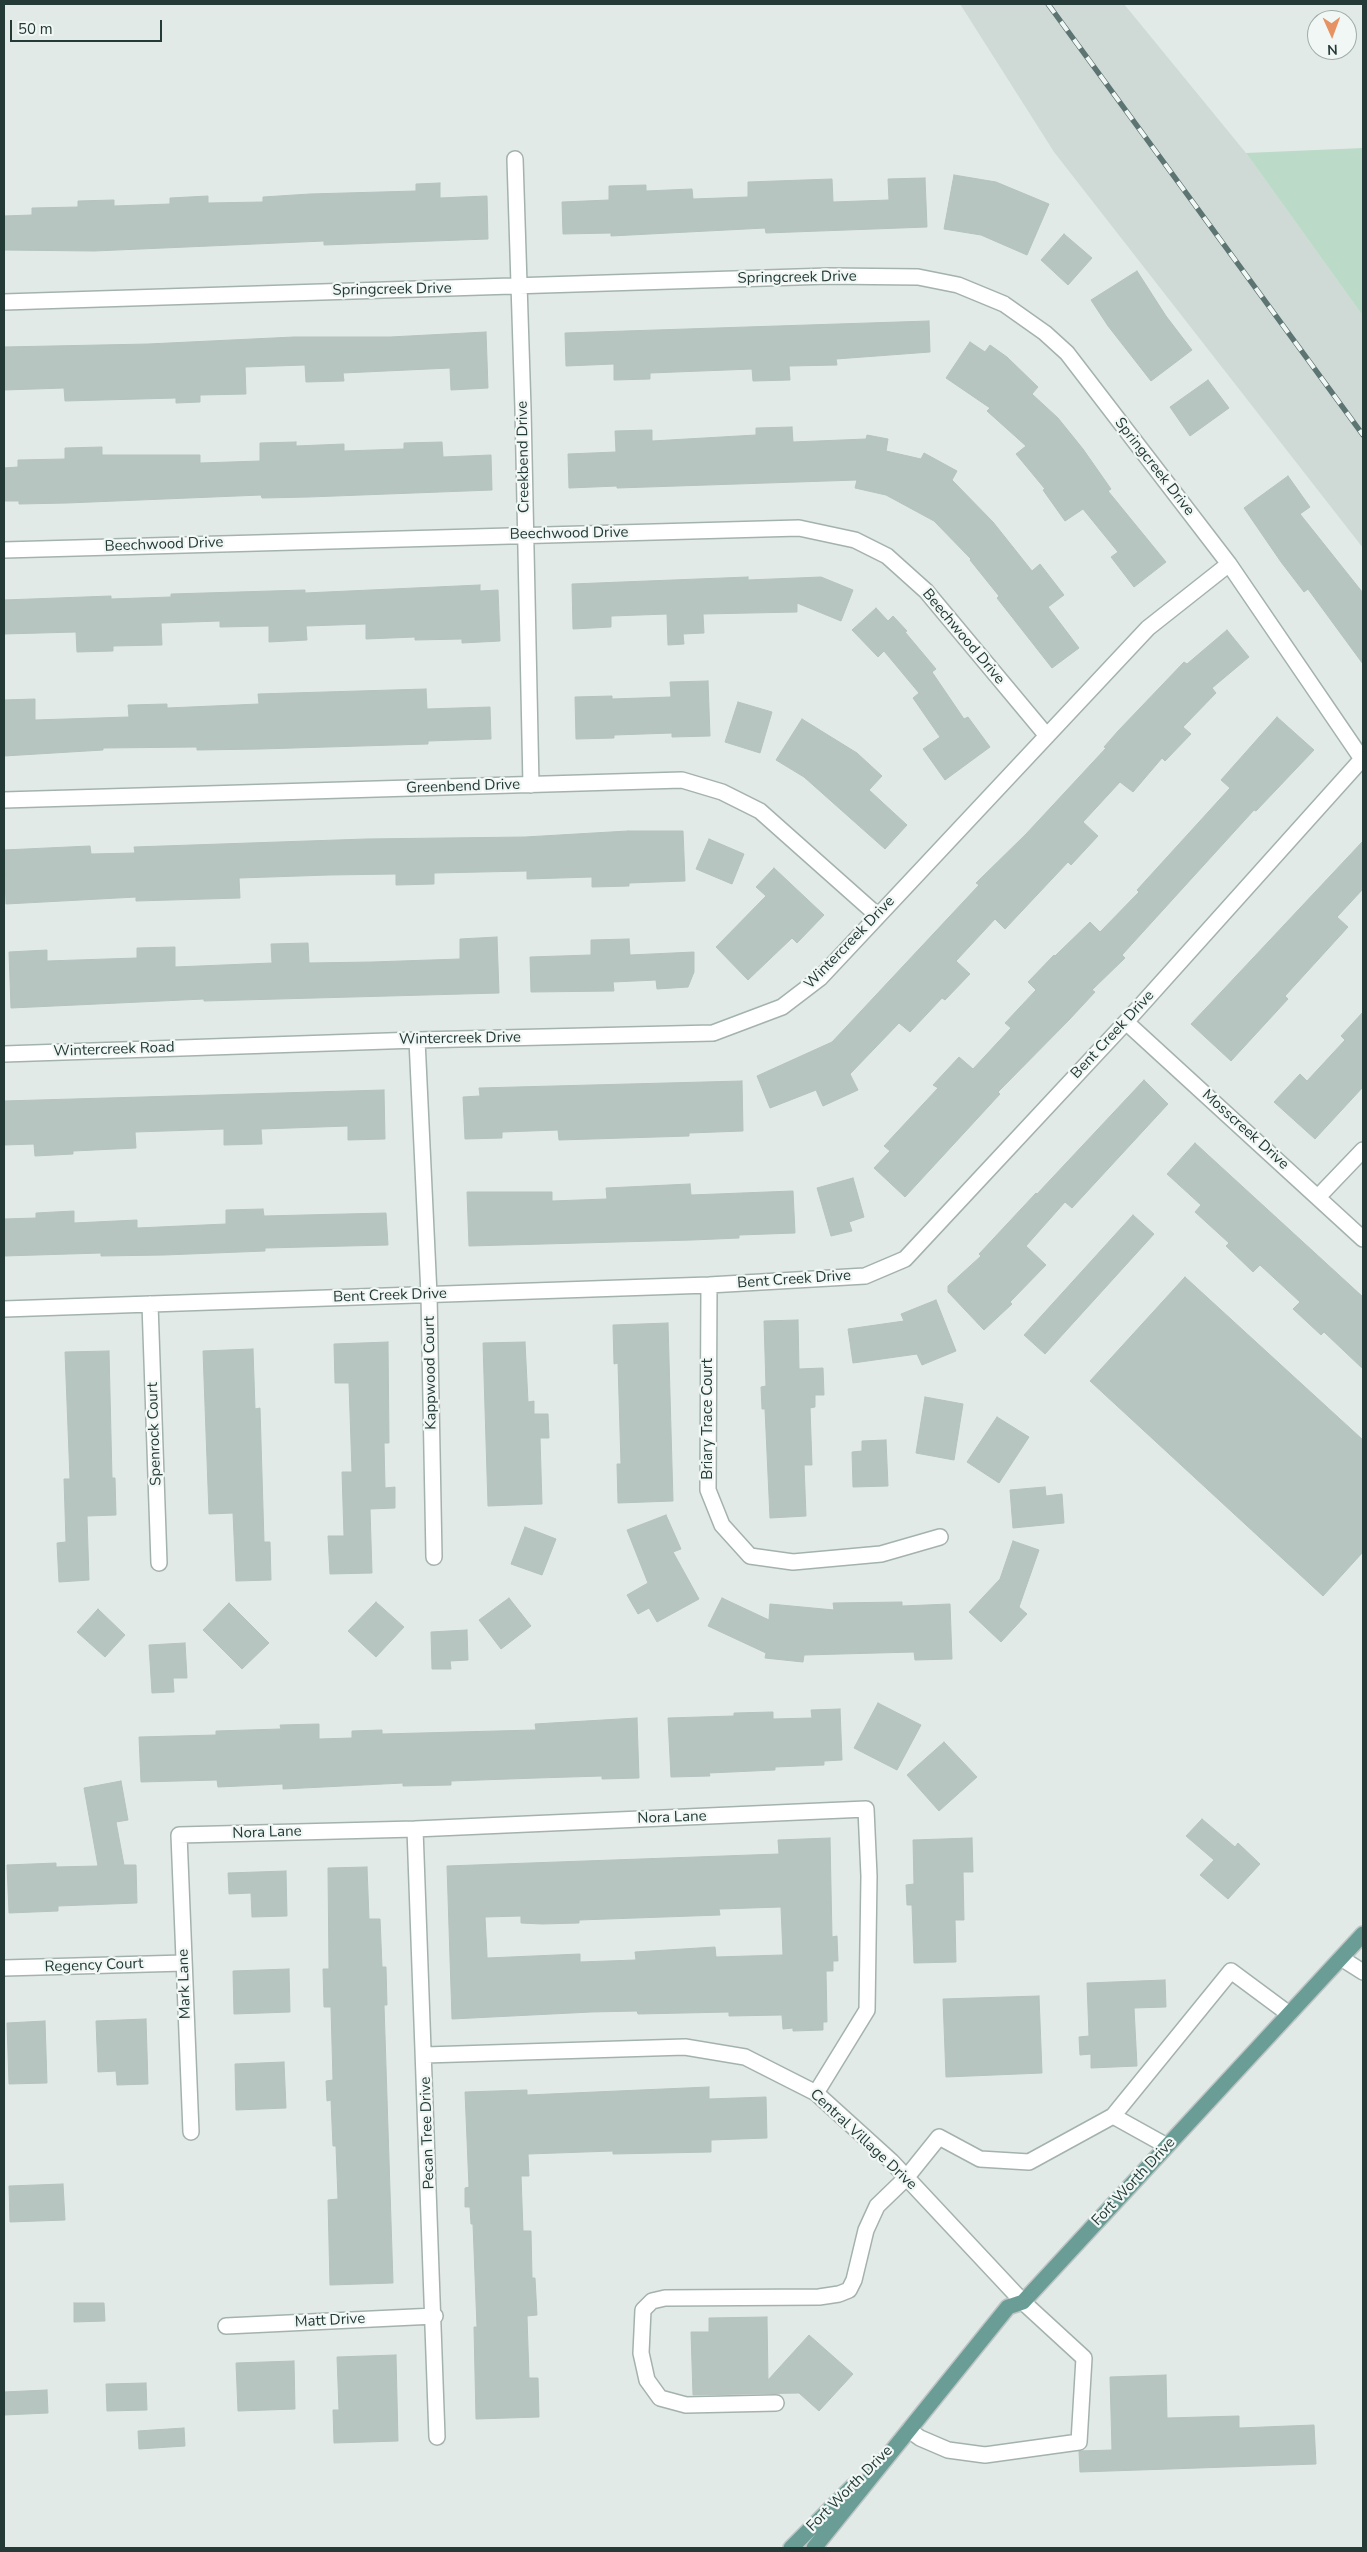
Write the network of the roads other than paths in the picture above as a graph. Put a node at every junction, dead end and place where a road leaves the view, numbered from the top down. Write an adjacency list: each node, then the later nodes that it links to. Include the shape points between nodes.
1 (515, 159): 2 (street, Creekbend Drive)
2 (519, 287): 3 (street, Springcreek Drive); 4 (street, Creekbend Drive); 6 (street, Springcreek Drive, via 829,276 918,277 958,285 1004,304 1067,353)
3 (4, 302)
4 (525, 534): 5 (street, Beechwood Drive); 7 (street, Beechwood Drive, via 799,528 856,540 887,556 926,591); 9 (street, Creekbend Drive)
5 (4, 550)
6 (1229, 564): 7 (street, Wintercreek Drive, via 1148,628); 8 (street, Springcreek Drive)
7 (1047, 736): 11 (street, Wintercreek Drive)
8 (1362, 759): 12 (street, Bent Creek Drive)
9 (531, 785): 10 (street, Greenbend Drive); 11 (street, Greenbend Drive, via 682,780 722,792 760,811)
10 (4, 800)
11 (877, 915): 13 (street, Wintercreek Drive, via 820,978 782,1007 713,1033)
12 (1126, 1022): 17 (street, Mosscreek Drive); 19 (street, Bent Creek Drive, via 905,1259 865,1276)
13 (417, 1040): 14 (street, Wintercreek Drive); 20 (street, Kappwood Court)
14 (224, 1046): 15 (street, Wintercreek Road)
15 (4, 1054)
16 (1363, 1150): 17 (street)
17 (1318, 1197): 18 (street, Mosscreek Drive)
18 (1363, 1238)
19 (709, 1286): 20 (street, Bent Creek Drive); 23 (street, Briary Trace Court, via 708,1490 722,1525 750,1556 793,1562 861,1556 881,1554)
20 (429, 1295): 21 (street, Bent Creek Drive); 24 (street, Kappwood Court)
21 (150, 1304): 22 (street, Bent Creek Drive); 25 (street, Spenrock Court)
22 (4, 1309)
23 (940, 1537)
24 (434, 1557)
25 (159, 1563)
26 (415, 1829): 27 (street, Nora Lane); 34 (street, Pecan Tree Drive); 35 (street, Nora Lane, via 866,1809 867,2010)
27 (180, 1835): 30 (street, Mark Lane)
28 (1363, 1934): 29 (main road, Fort Worth Drive)
29 (1341, 1958): 32 (street); 33 (main road, Fort Worth Drive)
30 (184, 1963): 31 (street, Regency Court); 37 (street, Mark Lane)
31 (4, 1968)
32 (1363, 1972)
33 (1289, 2014): 36 (street, via 1231,1971); 38 (main road, Fort Worth Drive)
34 (425, 2056): 35 (street, Central Village Drive, via 685,2047 745,2058); 41 (street, Pecan Tree Drive)
35 (816, 2093): 39 (street, Central Village Drive)
36 (1113, 2116): 38 (street); 39 (street, via 1029,2162 980,2159 939,2137)
37 (191, 2132)
38 (1167, 2146): 40 (main road, Fort Worth Drive)
39 (906, 2178): 40 (street, Central Village Drive); 43 (street, via 877,2206 866,2230 849,2290 819,2297 665,2298 652,2301 643,2310 641,2353 647,2380 660,2398 686,2405)
40 (1023, 2302): 44 (main road, Fort Worth Drive, via 1008,2307); 44 (street, Central Village Drive, via 1084,2358 1079,2442 985,2454 948,2450)
41 (435, 2316): 42 (street, Matt Drive); 45 (street, Pecan Tree Drive)
42 (226, 2326)
43 (776, 2403)
44 (909, 2430): 46 (main road, Fort Worth Drive); 47 (main road, Fort Worth Drive)
45 (438, 2437)
46 (791, 2548)
47 (814, 2548)

